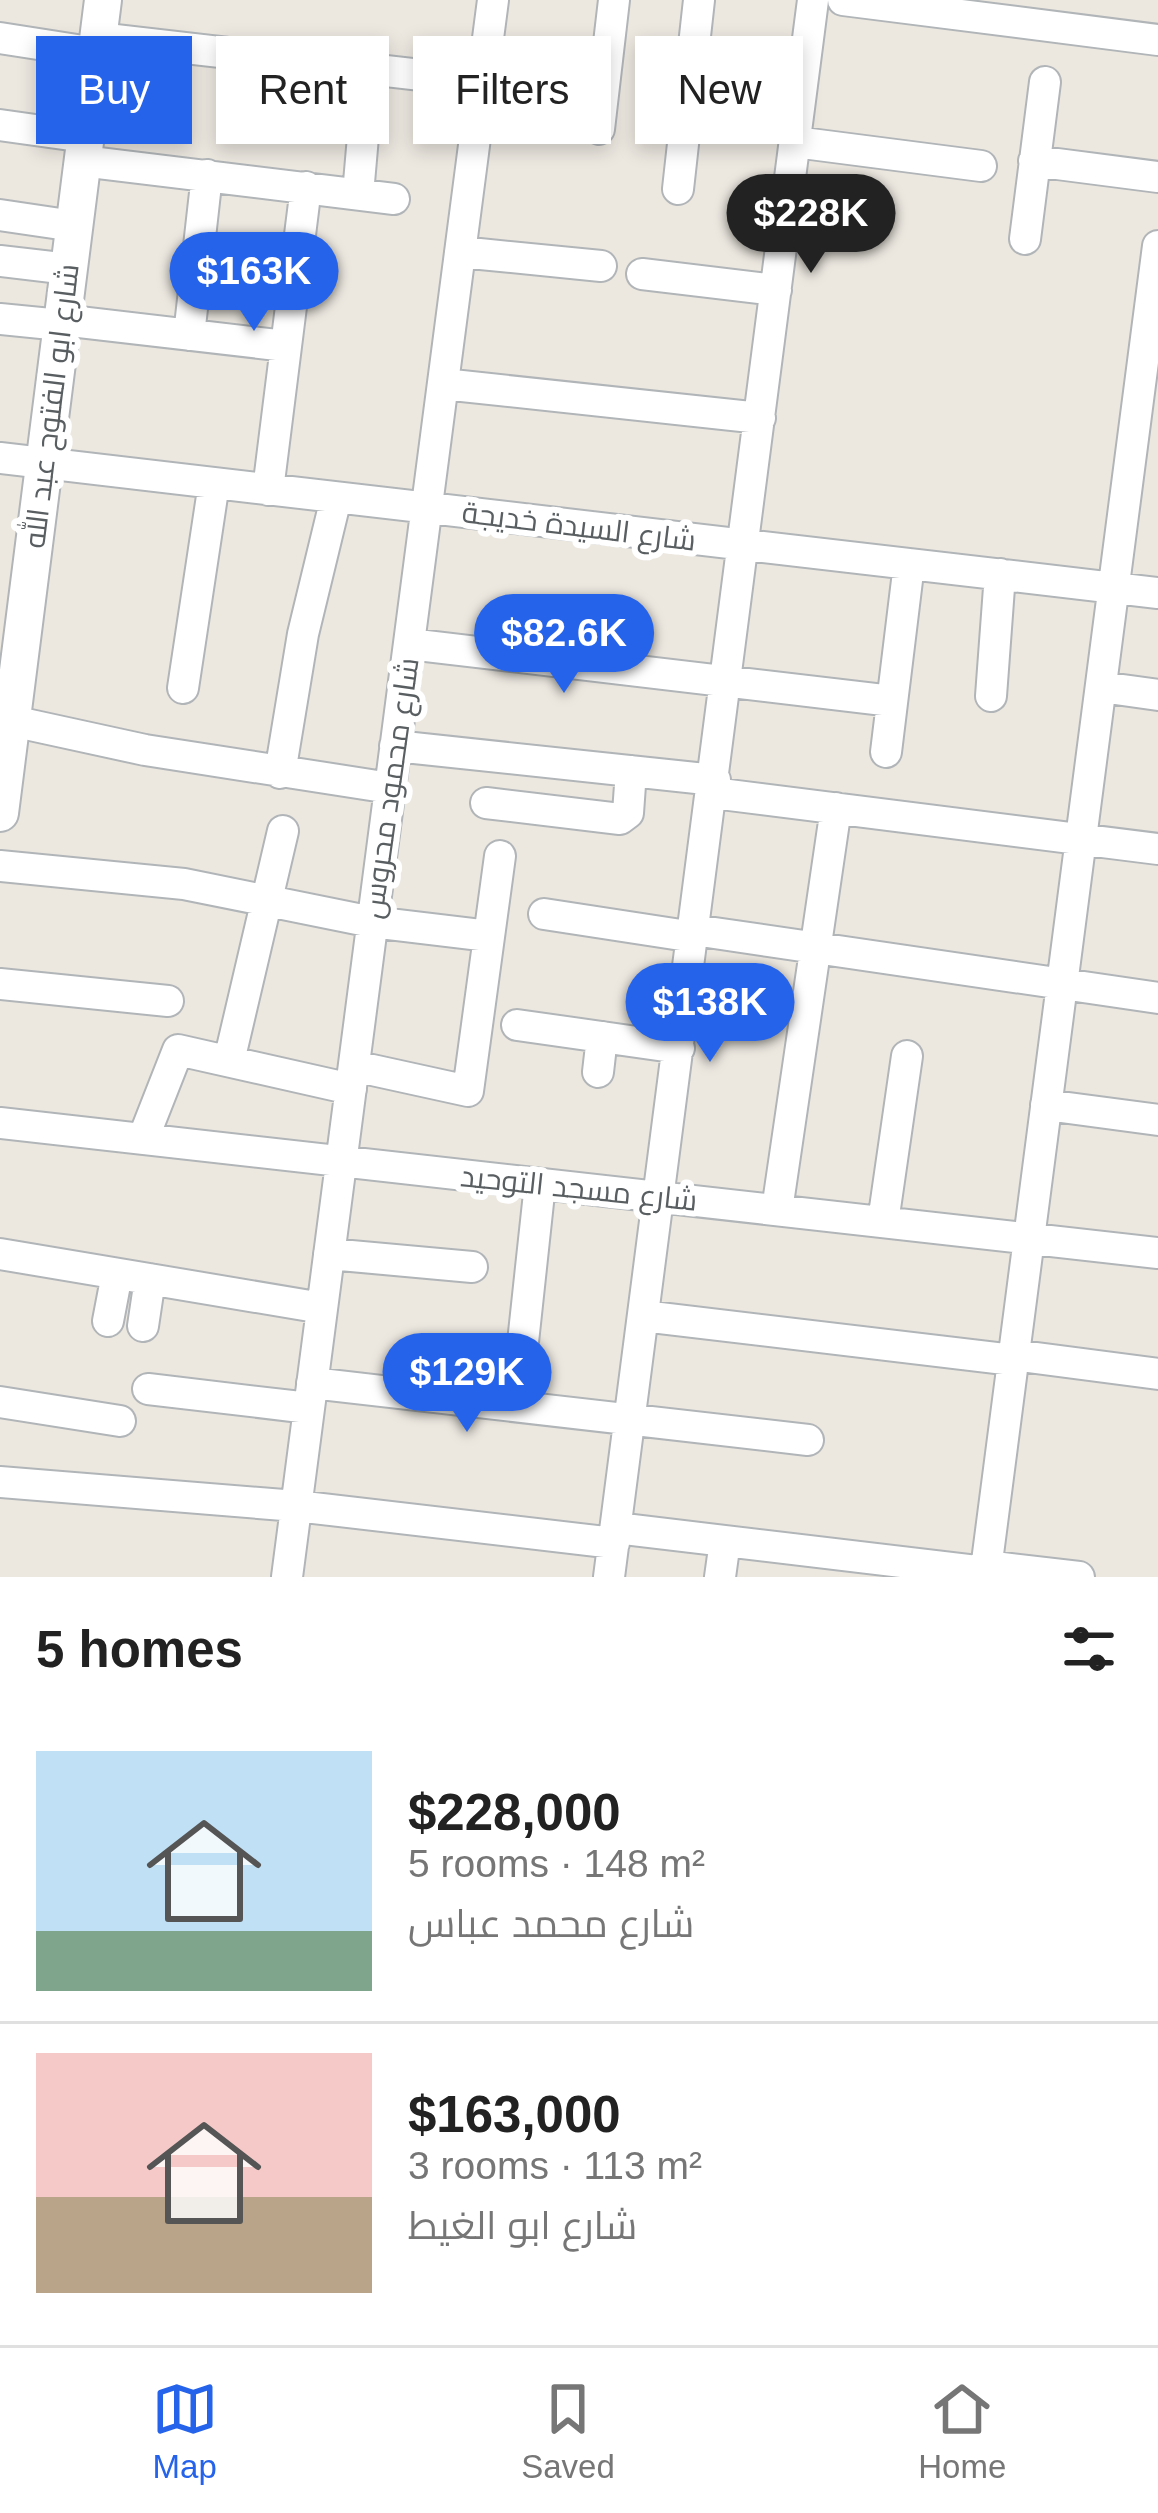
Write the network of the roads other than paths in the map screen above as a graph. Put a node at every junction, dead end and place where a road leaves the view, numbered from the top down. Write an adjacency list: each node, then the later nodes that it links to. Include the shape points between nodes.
1 (103, 0): 7 (street, شارع ابو الفتوح عبد الله)
2 (493, 0): 8 (street, شارع محمود محروس)
3 (614, 0): 9 (street)
4 (700, 0): 29 (street)
5 (814, 0): 15 (street)
6 (843, 0): 11 (street)
7 (98, 36)
8 (488, 36)
9 (610, 36)
10 (0, 38): 12 (street)
11 (1158, 40)
12 (36, 41)
13 (192, 54): 14 (street)
14 (413, 75)
15 (803, 82)
16 (1045, 82): 24 (street)
17 (0, 125): 23 (street)
18 (803, 143): 25 (street)
19 (85, 144): 23 (street, شارع ابو الفتوح عبد الله)
20 (362, 144): 30 (street)
21 (474, 144): 36 (street, شارع محمود محروس)
22 (795, 144): 41 (street)
23 (84, 149): 26 (street); 33 (street, شارع ابو الفتوح عبد الله)
24 (1034, 161): 27 (street); 34 (street)
25 (981, 166)
26 (207, 175): 28 (street); 45 (street)
27 (1158, 178)
28 (306, 187): 30 (street); 46 (street)
29 (678, 189)
30 (358, 194): 31 (street)
31 (394, 199)
32 (0, 215): 33 (street)
33 (74, 226): 39 (street, شارع ابو الفتوح عبد الله)
34 (1024, 239)
35 (1158, 246): 42 (street)
36 (460, 252): 38 (street); 47 (street, شارع محمود محروس)
37 (0, 261): 39 (street)
38 (601, 266)
39 (68, 269): 44 (street, شارع ابو الفتوح عبد الله)
40 (642, 274): 41 (street)
41 (776, 290): 48 (street)
42 (1154, 304): 58 (street)
43 (0, 319): 44 (street)
44 (62, 323): 45 (street); 50 (street, شارع ابو الفتوح عبد الله)
45 (189, 335): 46 (street)
46 (286, 346): 52 (street)
47 (443, 384): 48 (street); 54 (street, شارع محمود محروس)
48 (760, 418): 55 (street)
49 (0, 458): 50 (street, شارع السيدة خديجة)
50 (44, 464): 51 (street, شارع السيدة خديجة); 67 (street, شارع ابو الفتوح عبد الله)
51 (214, 483): 52 (street, شارع السيدة خديجة); 63 (street)
52 (268, 490): 53 (street, شارع السيدة خديجة)
53 (336, 498): 54 (street, شارع السيدة خديجة); 71 (street)
54 (427, 508): 55 (street, شارع السيدة خديجة); 60 (street, شارع محمود محروس)
55 (746, 545): 56 (street, شارع السيدة خديجة); 61 (street)
56 (909, 564): 57 (street, شارع السيدة خديجة); 66 (street)
57 (1000, 574): 58 (street, شارع السيدة خديجة); 65 (street)
58 (1114, 588): 59 (street, شارع السيدة خديجة); 62 (street)
59 (1158, 593)
60 (409, 644): 61 (street); 68 (street, شارع محمود محروس)
61 (727, 682): 66 (street); 72 (street)
62 (1101, 687): 64 (street); 78 (street)
63 (183, 688)
64 (1158, 694)
65 (991, 697)
66 (892, 701): 69 (street)
67 (7, 722): 71 (street); 76 (street, شارع ابو الفتوح عبد الله)
68 (395, 746): 70 (street); 73 (street, شارع محمود محروس)
69 (886, 752)
70 (632, 771): 72 (street); 74 (street, via 628,812 620,819)
71 (280, 773): 73 (street)
72 (714, 786): 75 (street); 85 (street)
73 (390, 788): 84 (street, شارع محمود محروس)
74 (486, 803)
75 (836, 808): 78 (street); 87 (street)
76 (0, 812)
77 (283, 831): 82 (street)
78 (1081, 839): 79 (street); 89 (street)
79 (1158, 849)
80 (500, 856): 86 (street)
81 (0, 866): 82 (street)
82 (269, 898): 84 (street); 96 (street)
83 (544, 914): 85 (street)
84 (372, 922): 86 (street); 98 (street, شارع محمود محروس)
85 (694, 933): 87 (street); 94 (street)
86 (489, 936): 98 (street, via 468,1091)
87 (815, 948): 89 (street); 106 (street)
88 (0, 983): 91 (street)
89 (1062, 986): 90 (street); 99 (street)
90 (1158, 998)
91 (168, 1001)
92 (517, 1025): 93 (street)
93 (602, 1037): 94 (street); 97 (street)
94 (679, 1048): 105 (street)
95 (907, 1056): 107 (street)
96 (229, 1061): 98 (street); 102 (street, via 172,1055)
97 (598, 1072)
98 (352, 1077): 103 (street, شارع محمود محروس)
99 (1046, 1105): 100 (street); 108 (street)
100 (1158, 1120)
101 (0, 1123): 102 (street, شارع مسجد التوحيد)
102 (142, 1139): 103 (street, شارع مسجد التوحيد)
103 (341, 1161): 104 (street, شارع مسجد التوحيد); 111 (street, شارع محمود محروس)
104 (540, 1184): 105 (street, شارع مسجد التوحيد); 119 (street)
105 (659, 1197): 106 (street, شارع مسجد التوحيد); 116 (street)
106 (776, 1210): 107 (street, شارع مسجد التوحيد)
107 (883, 1222): 108 (street, شارع مسجد التوحيد)
108 (1029, 1239): 109 (street, شارع مسجد التوحيد); 120 (street)
109 (1158, 1253)
110 (0, 1254): 113 (street)
111 (329, 1254): 112 (street); 115 (street, شارع محمود محروس)
112 (472, 1268)
113 (117, 1274): 114 (street); 117 (street)
114 (150, 1280): 115 (street); 118 (street)
115 (322, 1308): 123 (street, شارع محمود محروس)
116 (643, 1316): 120 (street); 125 (street)
117 (108, 1321)
118 (143, 1326)
119 (524, 1342)
120 (1013, 1358): 121 (street); 132 (street)
121 (1158, 1374)
122 (148, 1389): 123 (street)
123 (310, 1395): 125 (street); 129 (street, شارع محمود محروس)
124 (0, 1402): 126 (street)
125 (630, 1420): 127 (street); 130 (street)
126 (120, 1421)
127 (808, 1440)
128 (0, 1482): 129 (street)
129 (296, 1506): 130 (street); 133 (street, شارع محمود محروس)
130 (615, 1536): 131 (street); 134 (street)
131 (725, 1541): 132 (street); 135 (street)
132 (985, 1572): 136 (street)
133 (287, 1577)
134 (609, 1577)
135 (720, 1577)
136 (1079, 1577)

